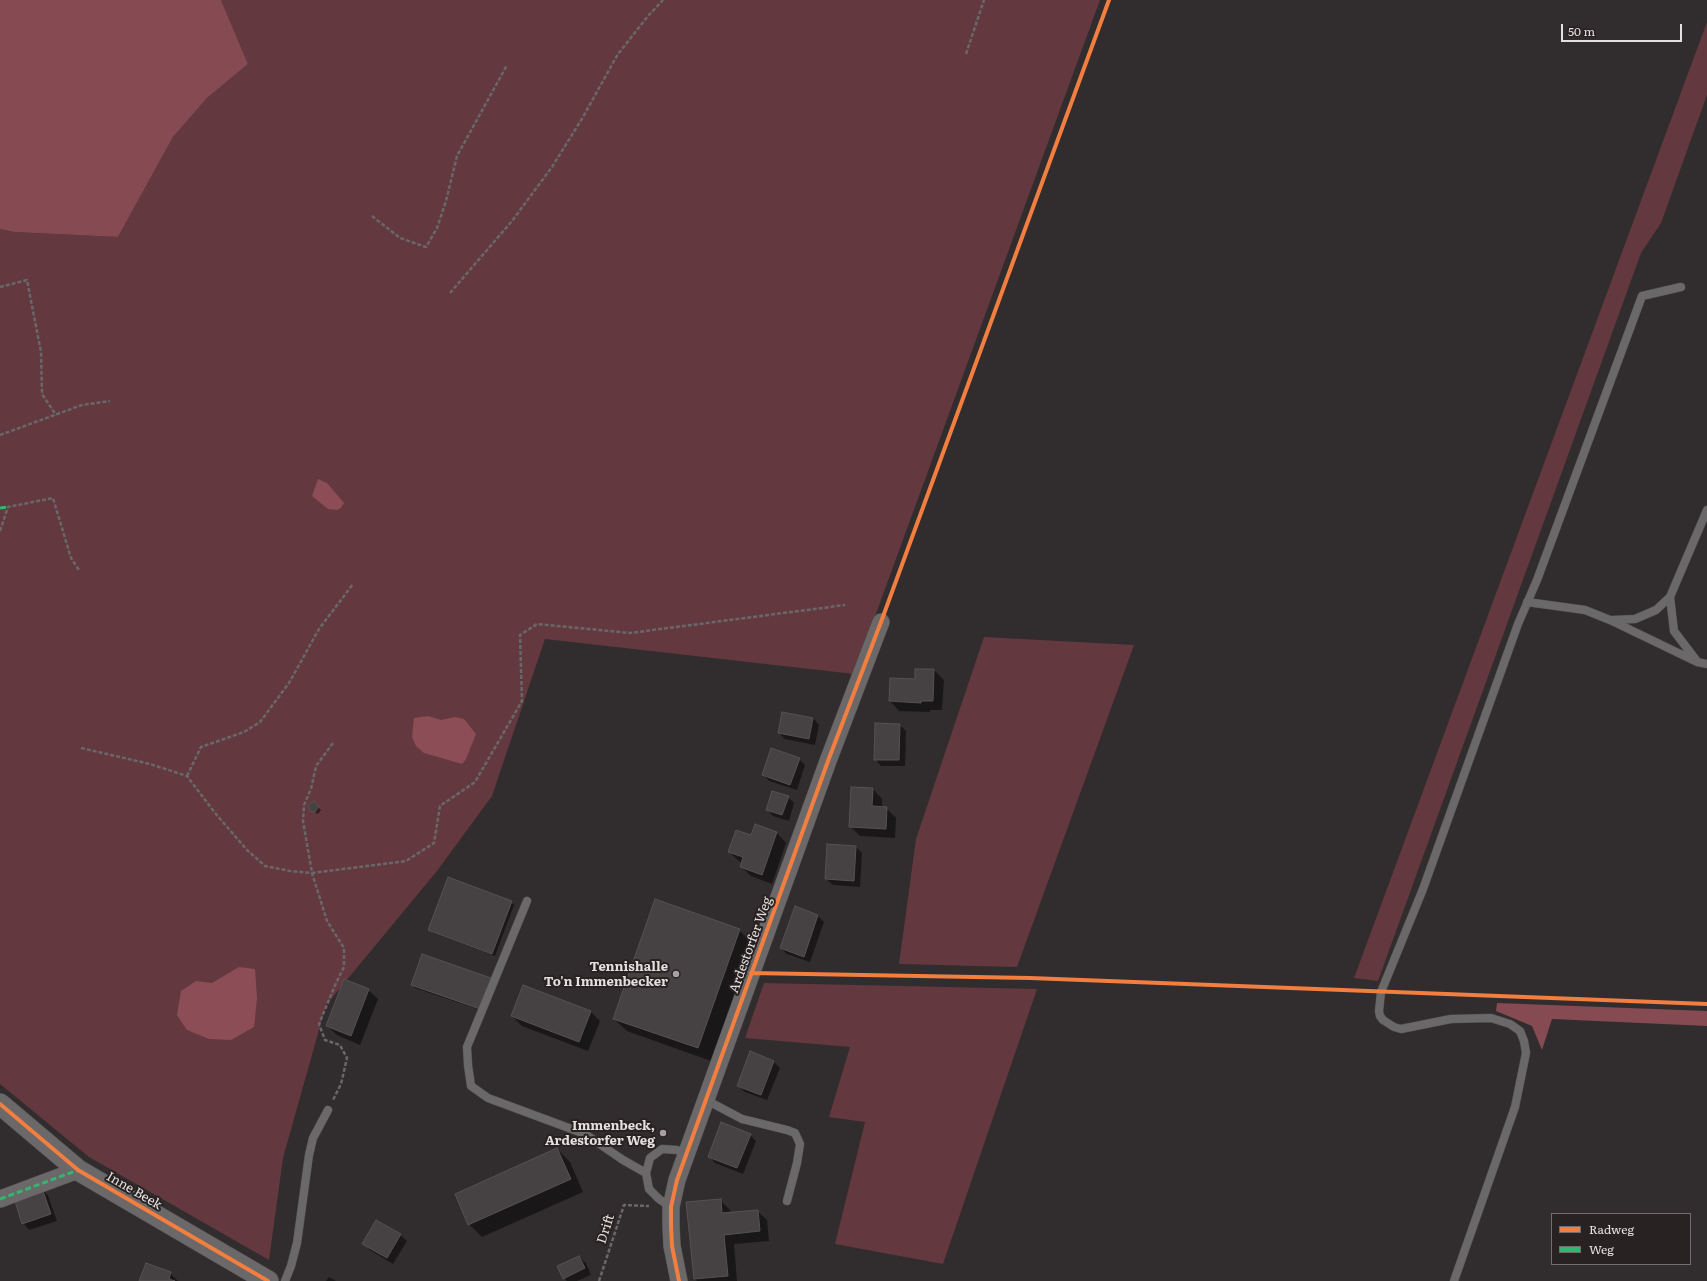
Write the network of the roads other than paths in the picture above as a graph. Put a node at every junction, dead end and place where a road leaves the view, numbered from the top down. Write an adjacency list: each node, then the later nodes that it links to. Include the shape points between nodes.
1 (1681, 287): 4 (lane, via 1642,296)
2 (1707, 510): 3 (lane)
3 (1670, 597): 5 (lane, via 1656,610 1635,619); 7 (lane, via 1674,631)
4 (1527, 602): 5 (lane, via 1585,610); 22 (lane, via 1423,889 1381,992 1380,1016 1394,1027 1401,1029 1451,1020 1491,1018 1510,1024 1520,1031 1524,1041 1526,1053 1515,1107)
5 (1610, 620): 7 (lane)
6 (882, 622): 10 (street, Ardestorfer Weg, via 828,761)
7 (1697, 662): 8 (lane)
8 (1707, 664)
9 (527, 901): 15 (lane, via 467,1047 471,1086 488,1098 586,1134)
10 (706, 1100): 13 (street, Ardestorfer Weg); 17 (lane, via 742,1118 795,1133 800,1144)
11 (0, 1104): 14 (street, Inne Beek)
12 (328, 1110): 20 (lane, via 313,1138 297,1243)
13 (686, 1153): 15 (lane, via 662,1149 650,1158); 18 (street, Ardestorfer Weg)
14 (78, 1170): 16 (street); 19 (street, Inne Beek)
15 (646, 1173): 18 (lane, via 649,1189)
16 (0, 1198)
17 (786, 1201)
18 (671, 1207): 21 (street, Ardestorfer Weg, via 672,1246)
19 (268, 1281)
20 (285, 1281)
21 (679, 1281)
22 (1454, 1281)

